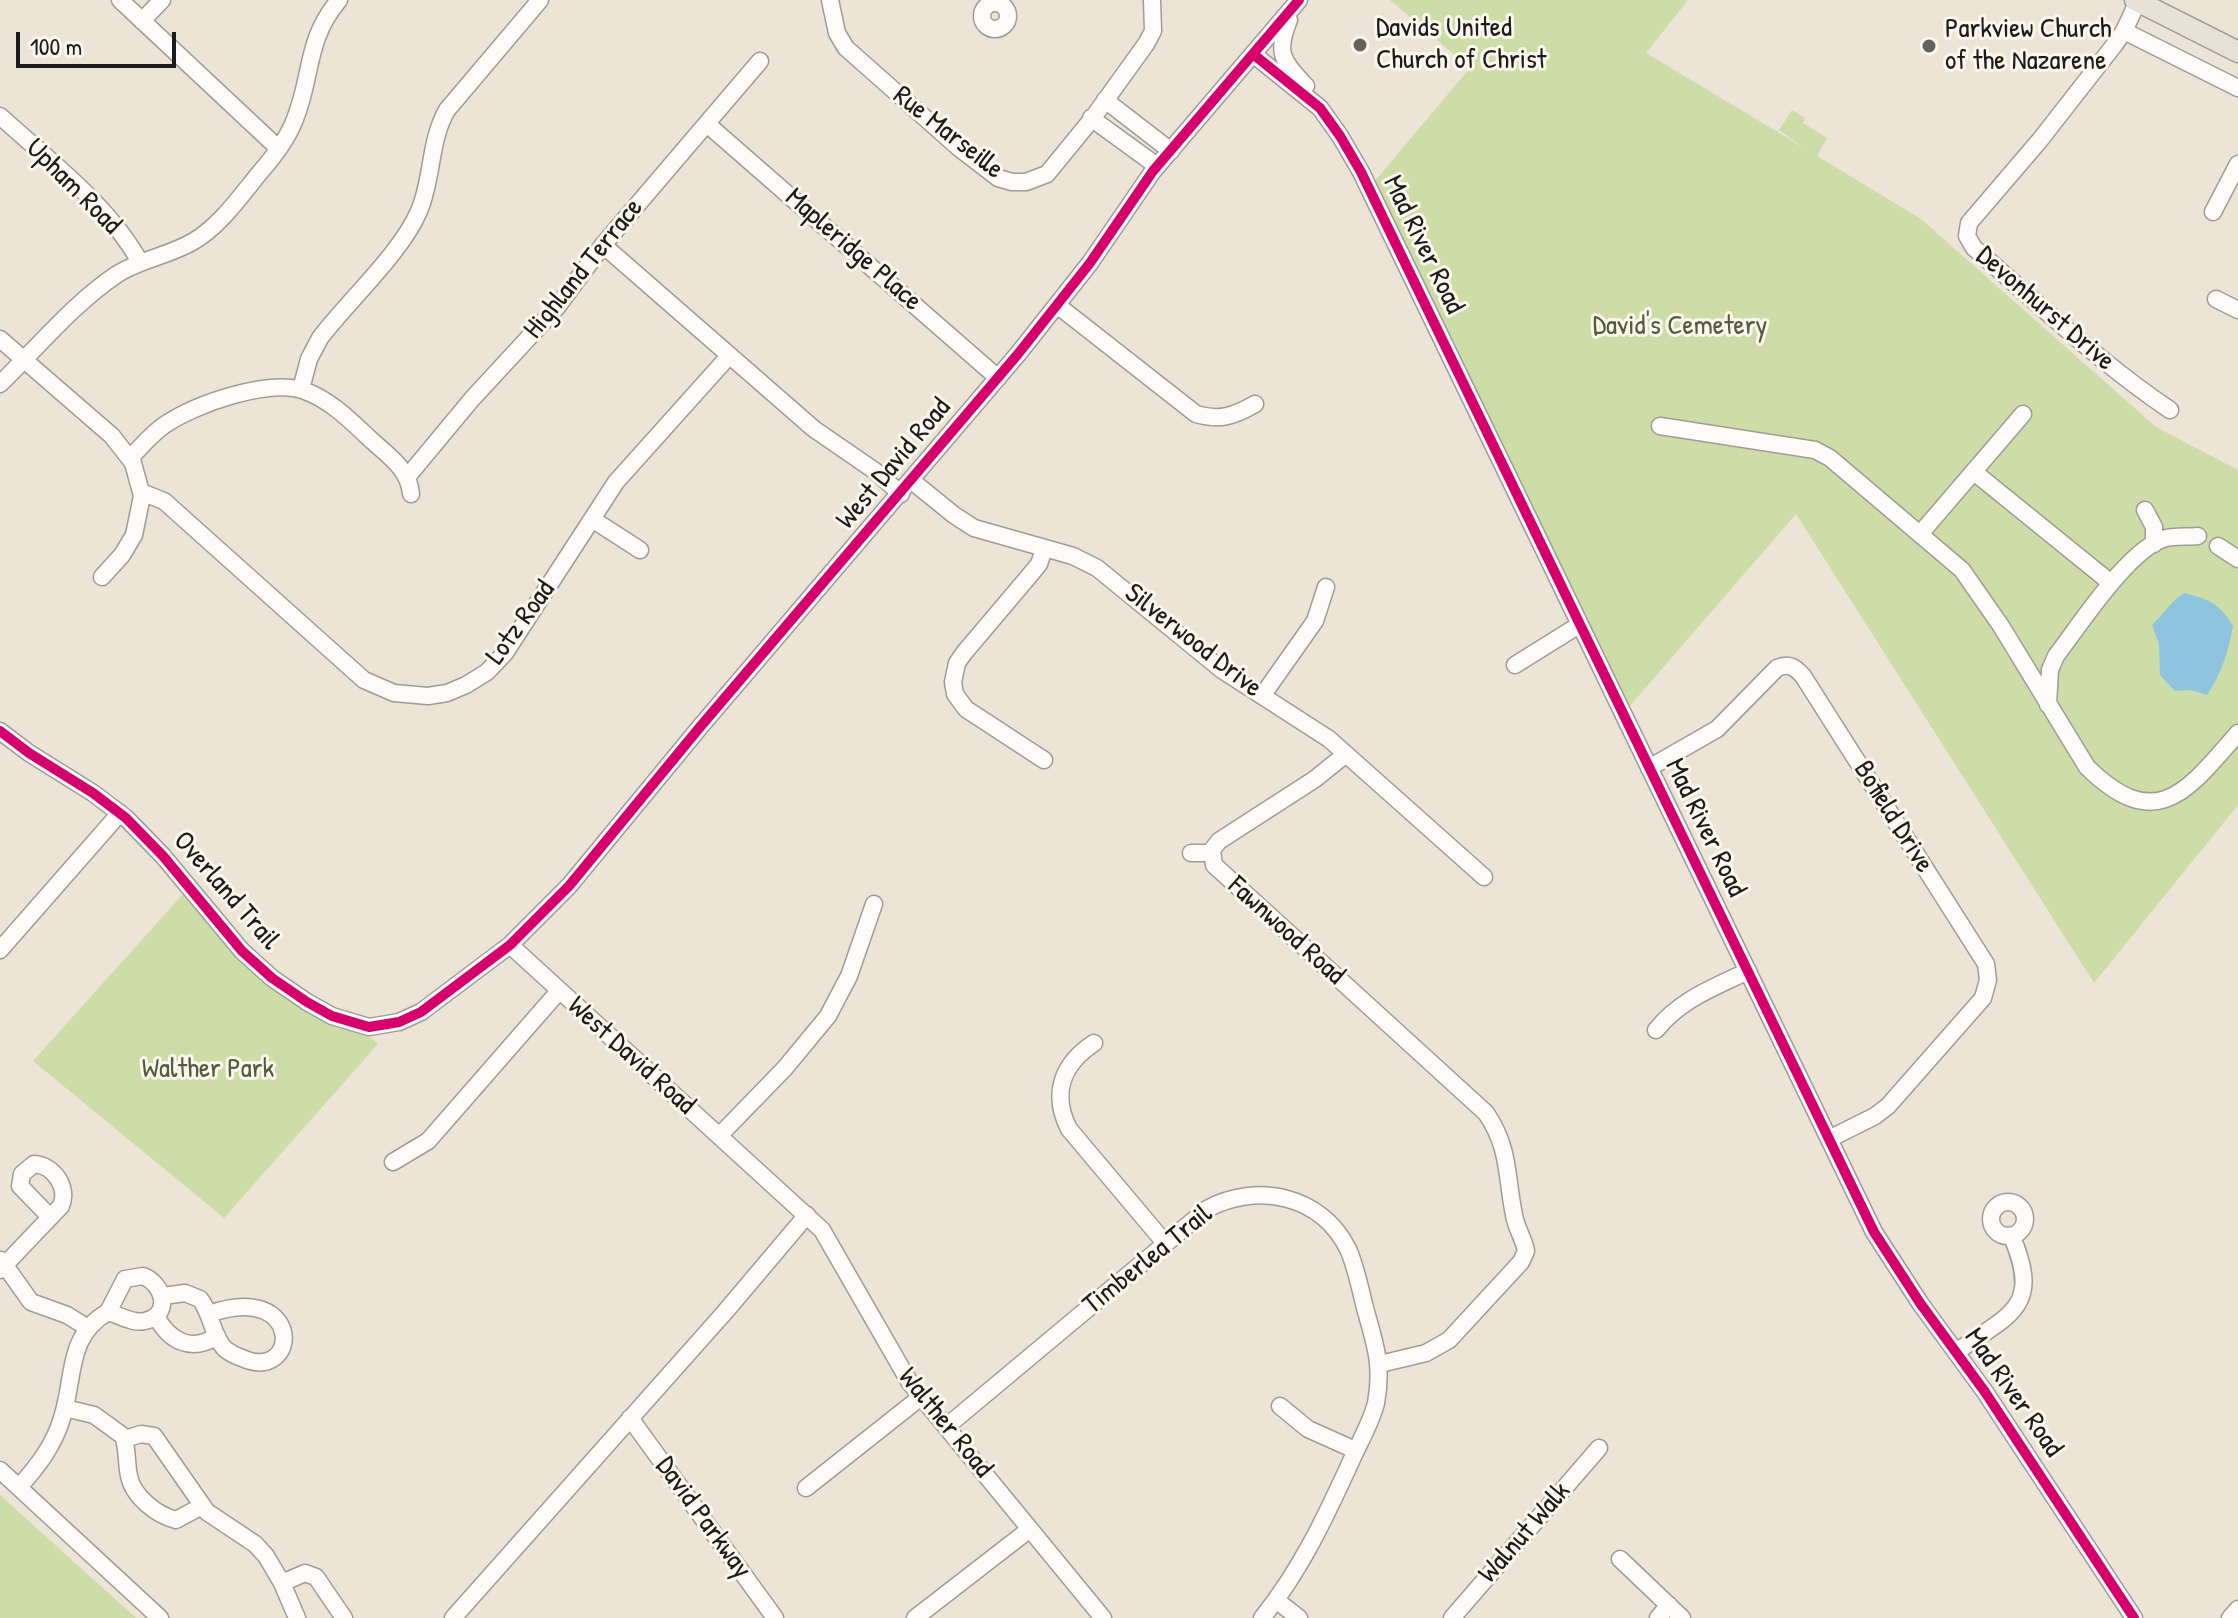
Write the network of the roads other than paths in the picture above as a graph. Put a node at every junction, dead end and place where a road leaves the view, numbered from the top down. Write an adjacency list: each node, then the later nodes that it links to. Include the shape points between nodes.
1 (120, 0): 9 (street)
2 (162, 0): 9 (street)
3 (339, 0): 20 (street, via 319,29 296,117)
4 (540, 0): 35 (street, via 447,110 414,222 320,338)
5 (830, 0): 18 (street, Rue Marseille, via 846,48 998,178 1026,182 1047,174)
6 (1152, 0): 15 (street, Rue Marseille, via 1153,31)
7 (2136, 1): 10 (street, Devonhurst Drive); 11 (main road)
8 (1296, 3): 12 (street, West David Road); 16 (street, via 1281,53)
9 (142, 21): 20 (street)
10 (2124, 31): 14 (street); 37 (street, Devonhurst Drive, via 1969,223 1967,236 1974,248 2106,362)
11 (2238, 52)
12 (1253, 54): 16 (street, Mad River Road); 21 (street, West David Road)
13 (760, 61): 19 (street, Highland Terrace)
14 (2238, 88)
15 (1105, 100): 18 (street, Rue Marseille); 21 (street)
16 (1320, 108): 58 (street, Mad River Road, via 1361,172)
17 (0, 116): 26 (street, Upham Road, via 105,215)
18 (1091, 118): 23 (street)
19 (707, 124): 25 (street, Highland Terrace); 33 (street, Mapleridge Place)
20 (278, 148): 26 (street, via 209,230 182,247)
21 (1171, 151): 23 (street, West David Road)
22 (2238, 164): 24 (street)
23 (1157, 166): 28 (street, West David Road)
24 (2213, 212)
25 (603, 245): 31 (street, Silverwood Drive); 42 (street, Highland Terrace, via 557,307)
26 (140, 262): 32 (street, via 103,284)
27 (2216, 299): 29 (street)
28 (1057, 305): 33 (street, West David Road); 36 (street, via 1196,414 1233,416)
29 (2238, 310)
30 (0, 339): 32 (street)
31 (729, 356): 43 (street, Silverwood Drive, via 814,429); 47 (street, Lotz Road, via 632,462)
32 (25, 360): 34 (street); 40 (street)
33 (998, 378): 43 (street, West David Road)
34 (0, 384)
35 (301, 389): 40 (street, via 264,389 197,409 168,423); 42 (street, via 347,418)
36 (1255, 404)
37 (2170, 410)
38 (2023, 414): 41 (street)
39 (1660, 426): 48 (street, via 1815,450)
40 (130, 458): 44 (street)
41 (1974, 472): 48 (street); 56 (street)
42 (408, 476): 45 (street)
43 (906, 487): 52 (street, Silverwood Drive, via 974,528); 74 (street, West David Road, via 569,886)
44 (141, 492): 47 (street, Lotz Road, via 164,501 346,667 376,687 407,695 447,693 497,663); 55 (street, via 134,535)
45 (411, 494)
46 (2145, 510): 50 (street, via 2154,527)
47 (592, 519): 53 (street)
48 (1920, 534): 59 (street, via 1962,570)
49 (2198, 536): 50 (street)
50 (2154, 544): 56 (street)
51 (2218, 546): 54 (street)
52 (1044, 549): 62 (street, Silverwood Drive, via 1097,568 1205,658); 67 (street, via 1039,564 957,663 953,682 966,709)
53 (640, 550)
54 (2238, 559)
55 (102, 577)
56 (2111, 583): 60 (street)
57 (1326, 587): 62 (street, via 1315,621)
58 (1579, 625): 61 (street); 68 (street, Mad River Road)
59 (2020, 658): 60 (street); 63 (street)
60 (2052, 664): 63 (street)
61 (1515, 665)
62 (1262, 696): 66 (street, Silverwood Drive)
63 (2048, 705): 65 (street, via 2087,767 2137,801 2180,794)
64 (0, 731): 69 (street, Overland Trail)
65 (2238, 733)
66 (1346, 754): 71 (street, Fawnwood Road, via 1219,841); 72 (street, Silverwood Drive)
67 (1044, 760)
68 (1649, 768): 76 (street, Mad River Road); 81 (street, Bofield Drive, via 1717,729 1777,668 1789,665 1803,676 1979,951 1988,975 1983,998 1888,1106)
69 (120, 813): 74 (street, Overland Trail, via 258,966 307,1002 349,1022 369,1027 412,1017); 75 (street)
70 (1191, 853): 71 (street)
71 (1212, 853): 95 (street, Fawnwood Road, via 1218,871 1476,1101 1508,1160 1524,1257 1449,1340 1426,1353)
72 (1484, 877)
73 (874, 904): 80 (street, via 849,976 828,1016)
74 (510, 945): 77 (street, West David Road)
75 (0, 950)
76 (1748, 971): 78 (street, via 1683,1003); 81 (street, Mad River Road)
77 (559, 991): 80 (street, West David Road); 82 (street, via 428,1141)
78 (1656, 1030)
79 (1094, 1043): 86 (street, via 1065,1073 1059,1092 1063,1118)
80 (719, 1136): 83 (street, West David Road)
81 (1829, 1139): 94 (street, Mad River Road, via 1874,1232)
82 (393, 1162)
83 (807, 1215): 96 (street, Walther Road, via 831,1244); 99 (street)
84 (50, 1217): 87 (street)
85 (2012, 1237): 94 (street, via 2023,1263 2022,1298)
86 (1165, 1243): 95 (street, Timberlea Trail, via 1207,1209 1237,1196 1273,1195 1302,1203 1325,1219 1347,1247); 100 (street, Timberlea Trail)
87 (2, 1265): 92 (street, via 31,1302)
88 (163, 1296): 89 (street, via 150,1279 134,1276 120,1285); 90 (street, via 194,1295); 91 (street)
89 (108, 1312): 91 (street, via 142,1322); 92 (street)
90 (209, 1314): 93 (street); 93 (street, via 255,1308 276,1317 284,1334 280,1353 263,1362 231,1354)
91 (156, 1316): 93 (street, via 165,1332 185,1343 204,1345)
92 (88, 1328): 98 (street, via 73,1359)
93 (217, 1336)
94 (1956, 1352): 125 (street, Mad River Road)
95 (1380, 1364): 103 (street, Timberlea Trail, via 1375,1406)
96 (921, 1397): 100 (street, Walther Road); 106 (street)
97 (1280, 1406): 103 (street, via 1308,1429)
98 (65, 1408): 101 (street, via 94,1415); 105 (street, via 48,1450)
99 (630, 1418): 117 (street); 118 (street, David Parkway)
100 (946, 1427): 108 (street, Walther Road)
101 (125, 1439): 107 (street, via 154,1436); 107 (street, via 131,1482 159,1513 176,1520)
102 (1599, 1448): 123 (street, Walnut Walk)
103 (1355, 1450): 111 (street, Timberlea Trail, via 1313,1541)
104 (0, 1470): 105 (street)
105 (19, 1487): 114 (street)
106 (806, 1488)
107 (202, 1506): 110 (street, via 255,1544)
108 (1030, 1529): 119 (street); 120 (street, Walther Road)
109 (1620, 1559): 113 (street)
110 (282, 1583): 115 (street); 116 (street, via 305,1573 316,1577)
111 (1276, 1600): 121 (street, Timberlea Trail); 122 (street)
112 (2238, 1609): 126 (street)
113 (1664, 1612): 124 (street)
114 (160, 1618)
115 (297, 1618)
116 (344, 1618)
117 (453, 1618)
118 (775, 1618)
119 (915, 1618)
120 (1103, 1618)
121 (1262, 1618)
122 (1299, 1618)
123 (1452, 1618)
124 (1682, 1618)
125 (2134, 1618)
126 (2230, 1618)

